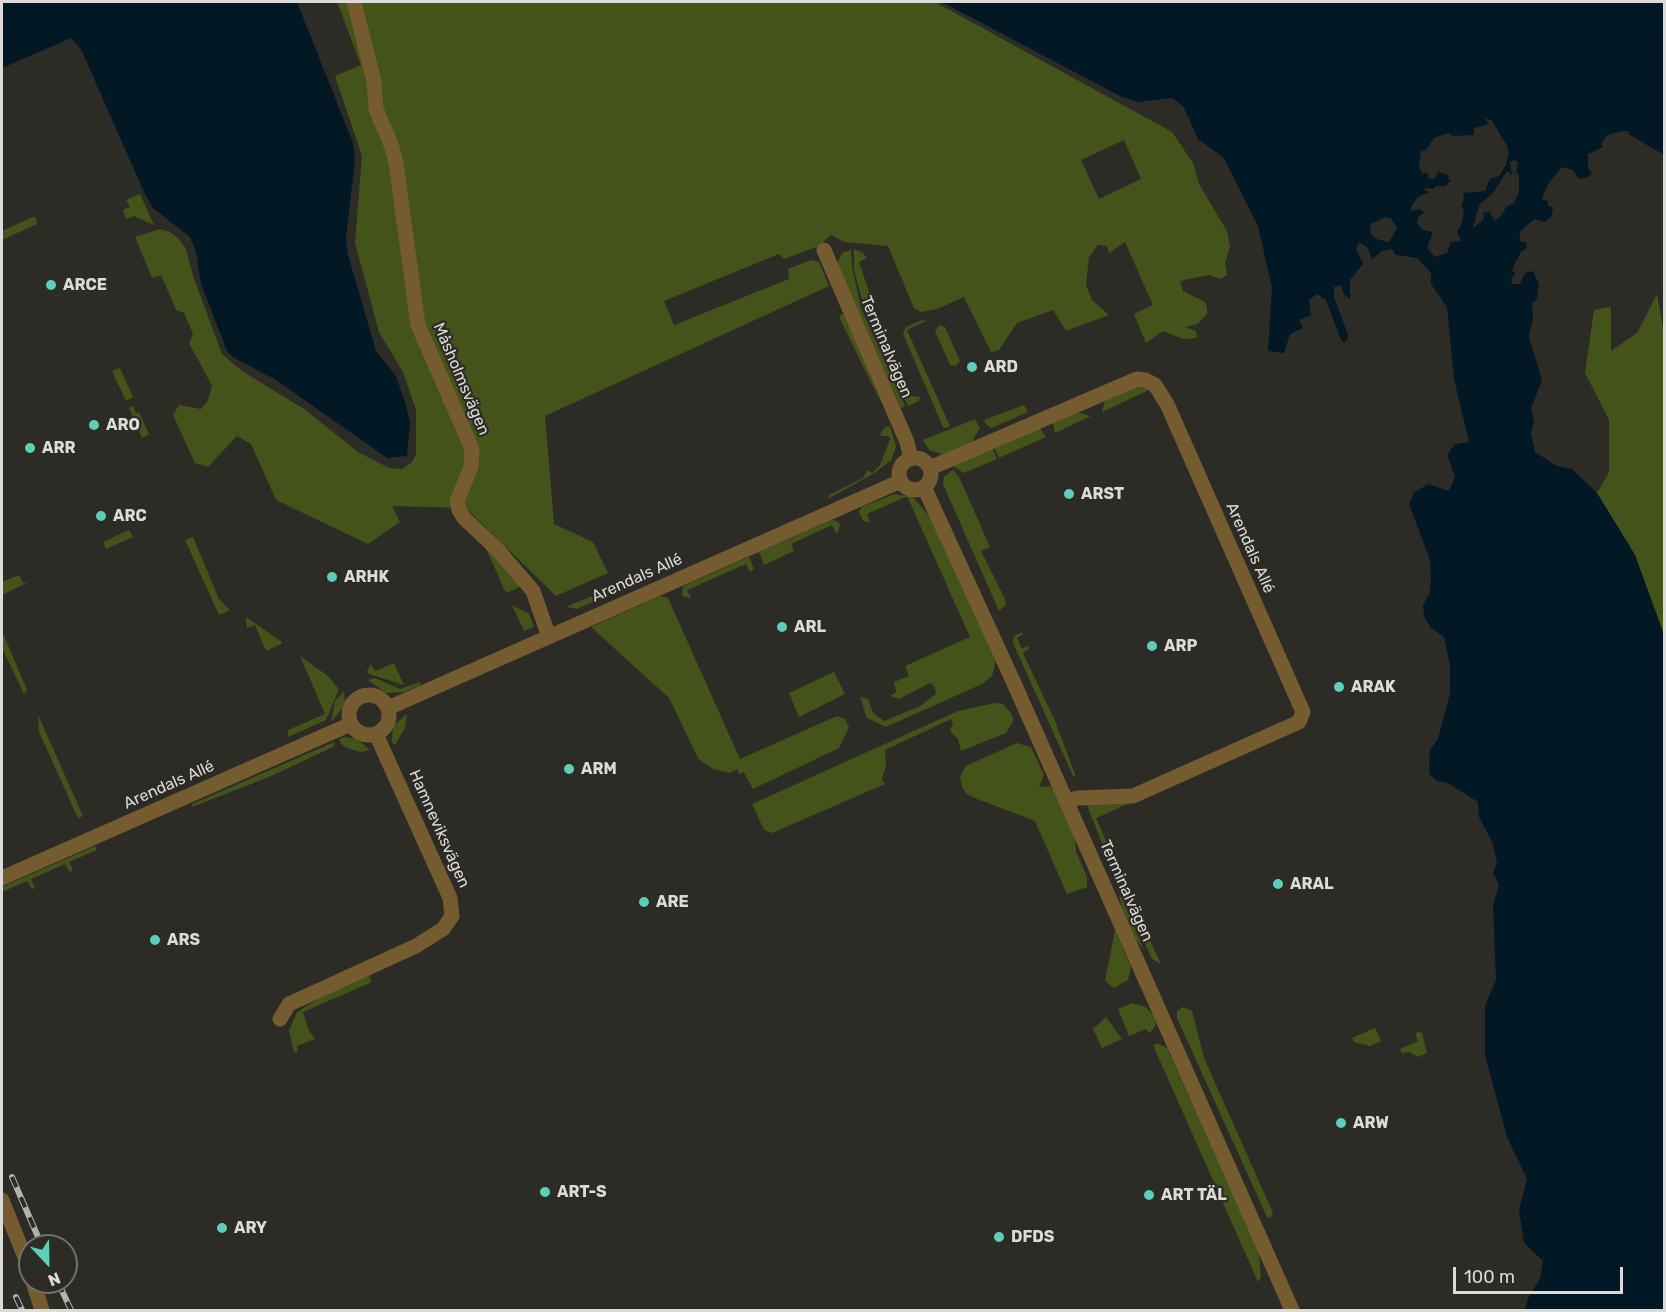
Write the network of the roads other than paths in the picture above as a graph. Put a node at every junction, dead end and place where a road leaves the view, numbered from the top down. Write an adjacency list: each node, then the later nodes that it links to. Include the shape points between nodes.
1 (354, 2): 7 (street, Måsholmsvägen, via 374,81 376,109 393,147 418,325 472,449 471,467 457,501 459,510 533,591)
2 (824, 250): 3 (street, Terminalvägen)
3 (911, 459): 4 (street, via 921,459); 5 (street, via 901,467)
4 (930, 468): 6 (street, via 930,478); 11 (street, Arendals Allé, via 1137,380 1155,385 1167,404 1303,712 1299,722 1133,796)
5 (901, 481): 6 (street, via 911,489); 7 (street, Arendals Allé)
6 (924, 487): 11 (street, Terminalvägen)
7 (549, 637): 8 (street, Arendals Allé)
8 (388, 708): 9 (street, via 377,697 361,697 350,709); 10 (street, via 387,724)
9 (351, 724): 10 (street, via 362,734); 12 (street, Arendals Allé)
10 (376, 734): 13 (street, Hamneviksvägen, via 447,889 452,916 443,929 416,946 289,1004)
11 (1067, 801): 18 (street, Terminalvägen)
12 (2, 878)
13 (280, 1019)
14 (2, 1200): 15 (street)
15 (18, 1240)
16 (37, 1294): 17 (street)
17 (42, 1311)
18 (1292, 1311)

